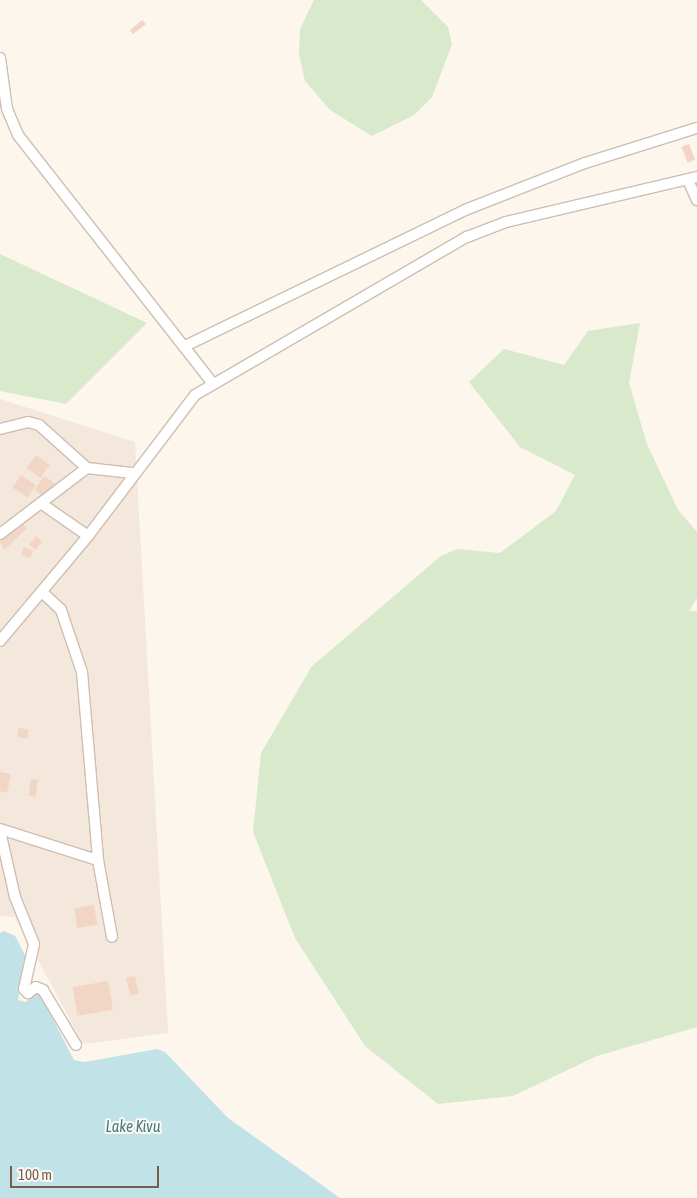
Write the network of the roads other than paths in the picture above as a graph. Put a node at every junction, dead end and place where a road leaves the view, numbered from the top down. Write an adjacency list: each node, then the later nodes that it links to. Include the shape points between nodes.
1 (0, 58): 5 (street, via 7,109 18,135)
2 (697, 128): 5 (street, via 585,163 465,210)
3 (693, 179): 4 (street); 6 (street, via 506,222 467,238)
4 (697, 200)
5 (185, 346): 6 (street)
6 (213, 384): 9 (street, via 195,395)
7 (0, 429): 8 (street, via 28,422 39,424)
8 (87, 468): 9 (street); 10 (street)
9 (132, 472): 12 (street)
10 (42, 504): 11 (street); 12 (street)
11 (0, 534)
12 (88, 536): 13 (street)
13 (42, 592): 14 (street); 16 (street, via 61,610 82,672)
14 (0, 641)
15 (0, 830): 16 (street); 18 (street, via 15,897 34,944 24,989 28,993 36,987 43,990)
16 (98, 860): 17 (street)
17 (112, 937)
18 (76, 1045)

